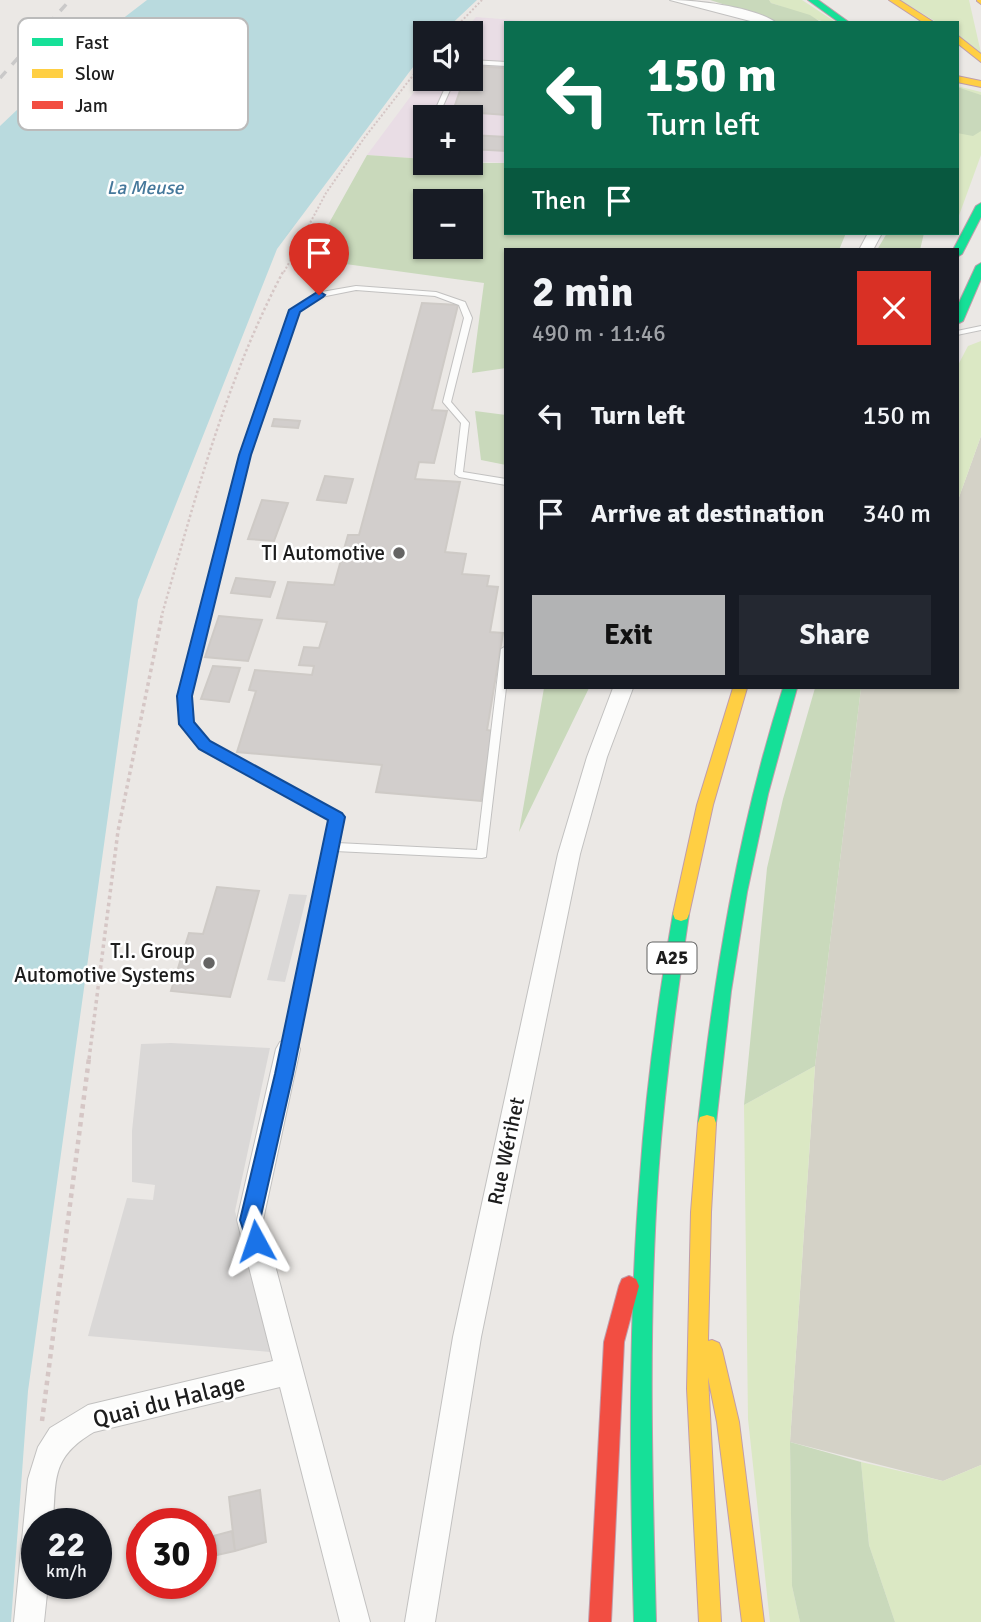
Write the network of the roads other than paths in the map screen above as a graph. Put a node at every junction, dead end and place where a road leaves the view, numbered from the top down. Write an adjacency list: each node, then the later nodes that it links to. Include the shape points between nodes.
1 (676, 0): 4 (street)
2 (812, 0): 5 (highway)
3 (893, 0): 6 (highway)
4 (764, 21)
5 (843, 21)
6 (928, 21)
7 (959, 40): 8 (highway)
8 (981, 59)
9 (483, 63): 10 (lane)
10 (504, 64)
11 (959, 79): 12 (highway)
12 (981, 85)
13 (981, 206): 14 (highway)
14 (959, 250)
15 (981, 267): 17 (highway)
16 (981, 294): 18 (highway)
17 (959, 317)
18 (959, 320)
19 (981, 328): 20 (lane)
20 (959, 333)
21 (504, 482): 26 (lane, via 459,474 465,423 447,402 468,318 462,304 436,294 356,288 319,295 295,310 245,455 184,696 187,724 205,745 337,817)
22 (504, 666): 26 (lane, via 482,854)
23 (623, 689): 35 (street, Rue Wérihet, via 569,853 467,1337)
24 (740, 689): 28 (highway, A25, via 703,814 676,937 654,1101)
25 (790, 689): 29 (highway, A25, via 751,825 730,929 709,1118)
26 (330, 848): 27 (lane)
27 (288, 1049): 30 (street, via 250,1220)
28 (645, 1234): 36 (highway, A25, via 614,1342); 37 (highway, A25, via 641,1504)
29 (699, 1305): 38 (highway, A25, via 697,1390); 39 (highway, A25, via 728,1422)
30 (288, 1371): 31 (street, Quai du Halage, via 88,1419 61,1437 41,1479); 34 (street)
31 (39, 1508)
32 (31, 1599): 33 (street)
33 (29, 1622)
34 (355, 1622)
35 (421, 1622)
36 (600, 1622)
37 (645, 1622)
38 (710, 1622)
39 (753, 1622)

